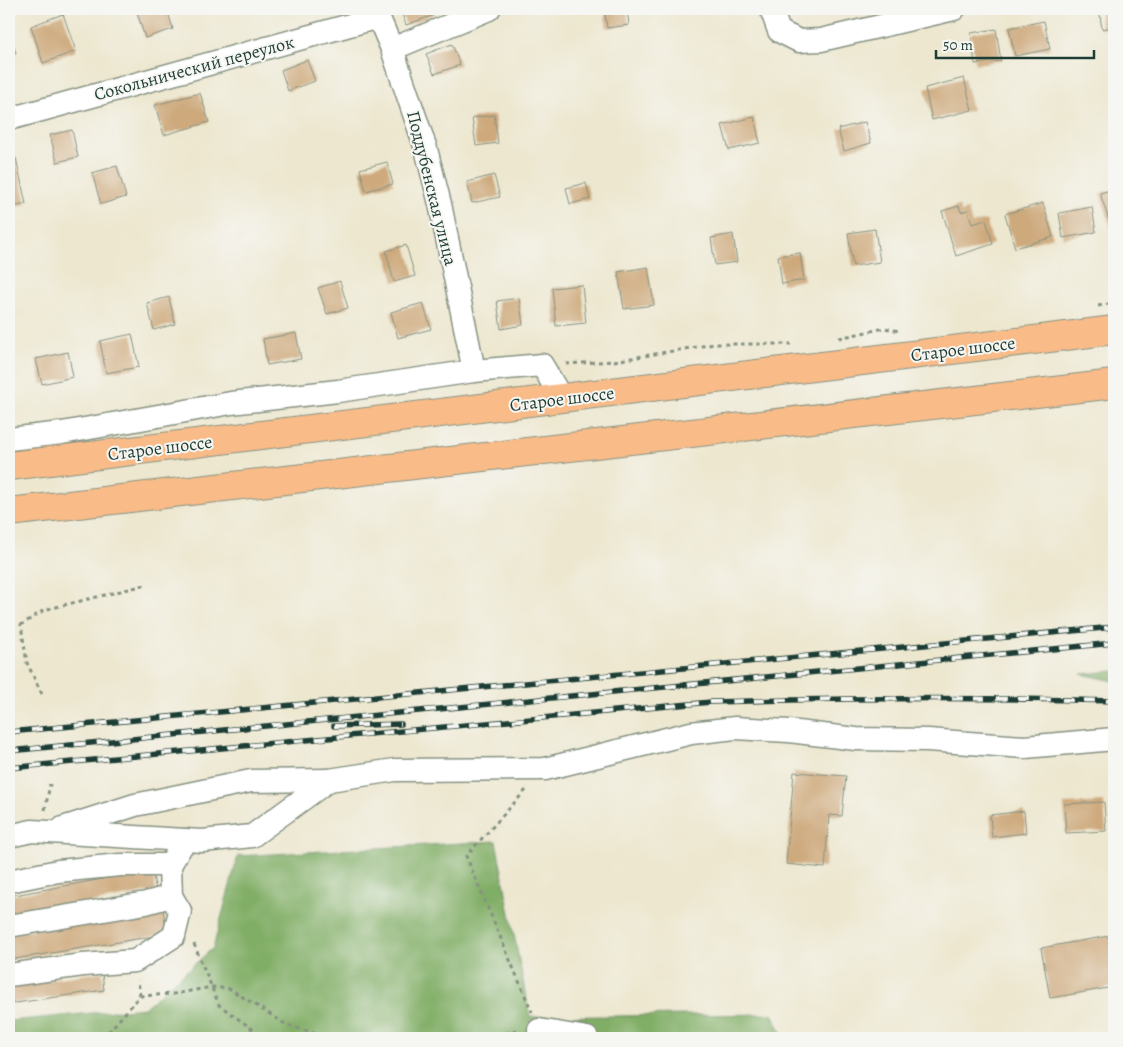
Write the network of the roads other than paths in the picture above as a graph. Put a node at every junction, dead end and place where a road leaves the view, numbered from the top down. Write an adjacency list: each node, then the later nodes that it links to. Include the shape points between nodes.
1 (489, 9): 5 (street)
2 (771, 9): 3 (street, via 778,31 799,41 821,40)
3 (954, 9)
4 (377, 13): 5 (street, Поддубенская улица); 6 (street, Сокольнический переулок)
5 (392, 49): 8 (street, Поддубенская улица, via 426,149)
6 (9, 119)
7 (1114, 330): 10 (highway, Старое шоссе)
8 (474, 371): 10 (street, via 542,365); 11 (street, via 338,392 230,403)
9 (1114, 384): 13 (highway)
10 (562, 399): 12 (highway, Старое шоссе)
11 (9, 439)
12 (9, 466)
13 (9, 512)
14 (1114, 739): 15 (street, via 1025,746 856,739 735,728 691,733 545,769 395,770)
15 (329, 780): 16 (street, via 251,781 135,806); 18 (street, via 252,836)
16 (51, 832): 17 (street, via 32,831); 18 (street)
17 (9, 836)
18 (184, 840): 19 (street)
19 (170, 866): 20 (street, via 120,865 58,871); 21 (street)
20 (9, 881)
21 (176, 903): 22 (street, via 146,903); 23 (street, via 174,936 135,961)
22 (9, 926)
23 (9, 975)
24 (545, 1034): 25 (street)
25 (587, 1038)

